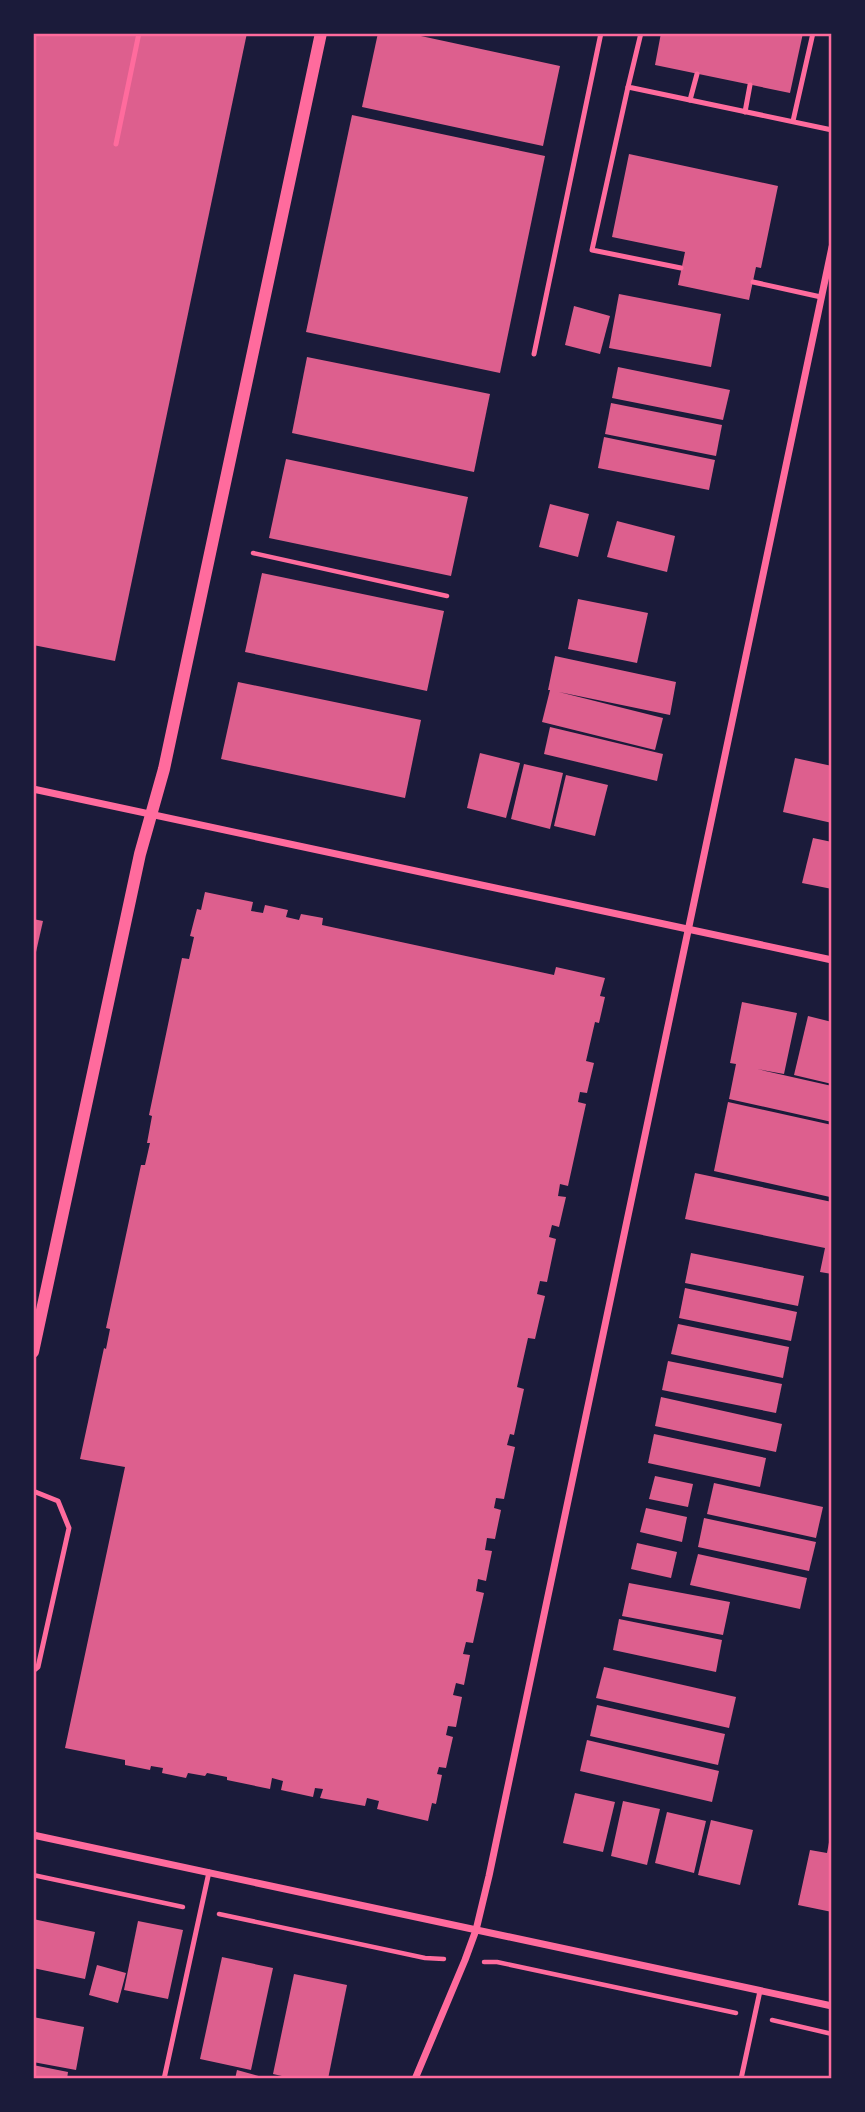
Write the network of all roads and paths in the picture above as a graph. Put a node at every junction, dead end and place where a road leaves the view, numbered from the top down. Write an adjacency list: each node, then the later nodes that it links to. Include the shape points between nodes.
1 (139, 33): 13 (lane)
2 (321, 33): 22 (street)
3 (601, 33): 18 (lane)
4 (641, 33): 8 (lane)
5 (813, 33): 11 (lane)
6 (697, 74): 9 (lane)
7 (750, 85): 10 (lane)
8 (628, 87): 9 (lane); 15 (lane, via 592,250)
9 (690, 100): 10 (lane)
10 (745, 112): 11 (lane)
11 (793, 121): 12 (lane)
12 (832, 130)
13 (116, 144)
14 (832, 247): 17 (street)
15 (681, 268)
16 (753, 282): 17 (lane)
17 (821, 297): 23 (street)
18 (534, 354)
19 (253, 553): 20 (path)
20 (447, 596)
21 (33, 789): 22 (street)
22 (152, 814): 23 (street); 25 (street)
23 (689, 930): 24 (street); 33 (street)
24 (832, 960)
25 (33, 1352)
26 (33, 1491): 27 (lane, via 58,1501 69,1528 38,1667)
27 (33, 1671)
28 (33, 1835): 29 (street)
29 (209, 1872): 33 (street); 41 (lane)
30 (33, 1875): 31 (path)
31 (191, 1908)
32 (217, 1914): 34 (path)
33 (476, 1930): 36 (street); 42 (street)
34 (443, 1959)
35 (487, 1962): 38 (path)
36 (760, 1992): 37 (street); 43 (lane)
37 (832, 2006)
38 (742, 2014)
39 (765, 2019): 40 (path)
40 (832, 2034)
41 (164, 2079)
42 (415, 2079)
43 (741, 2079)

